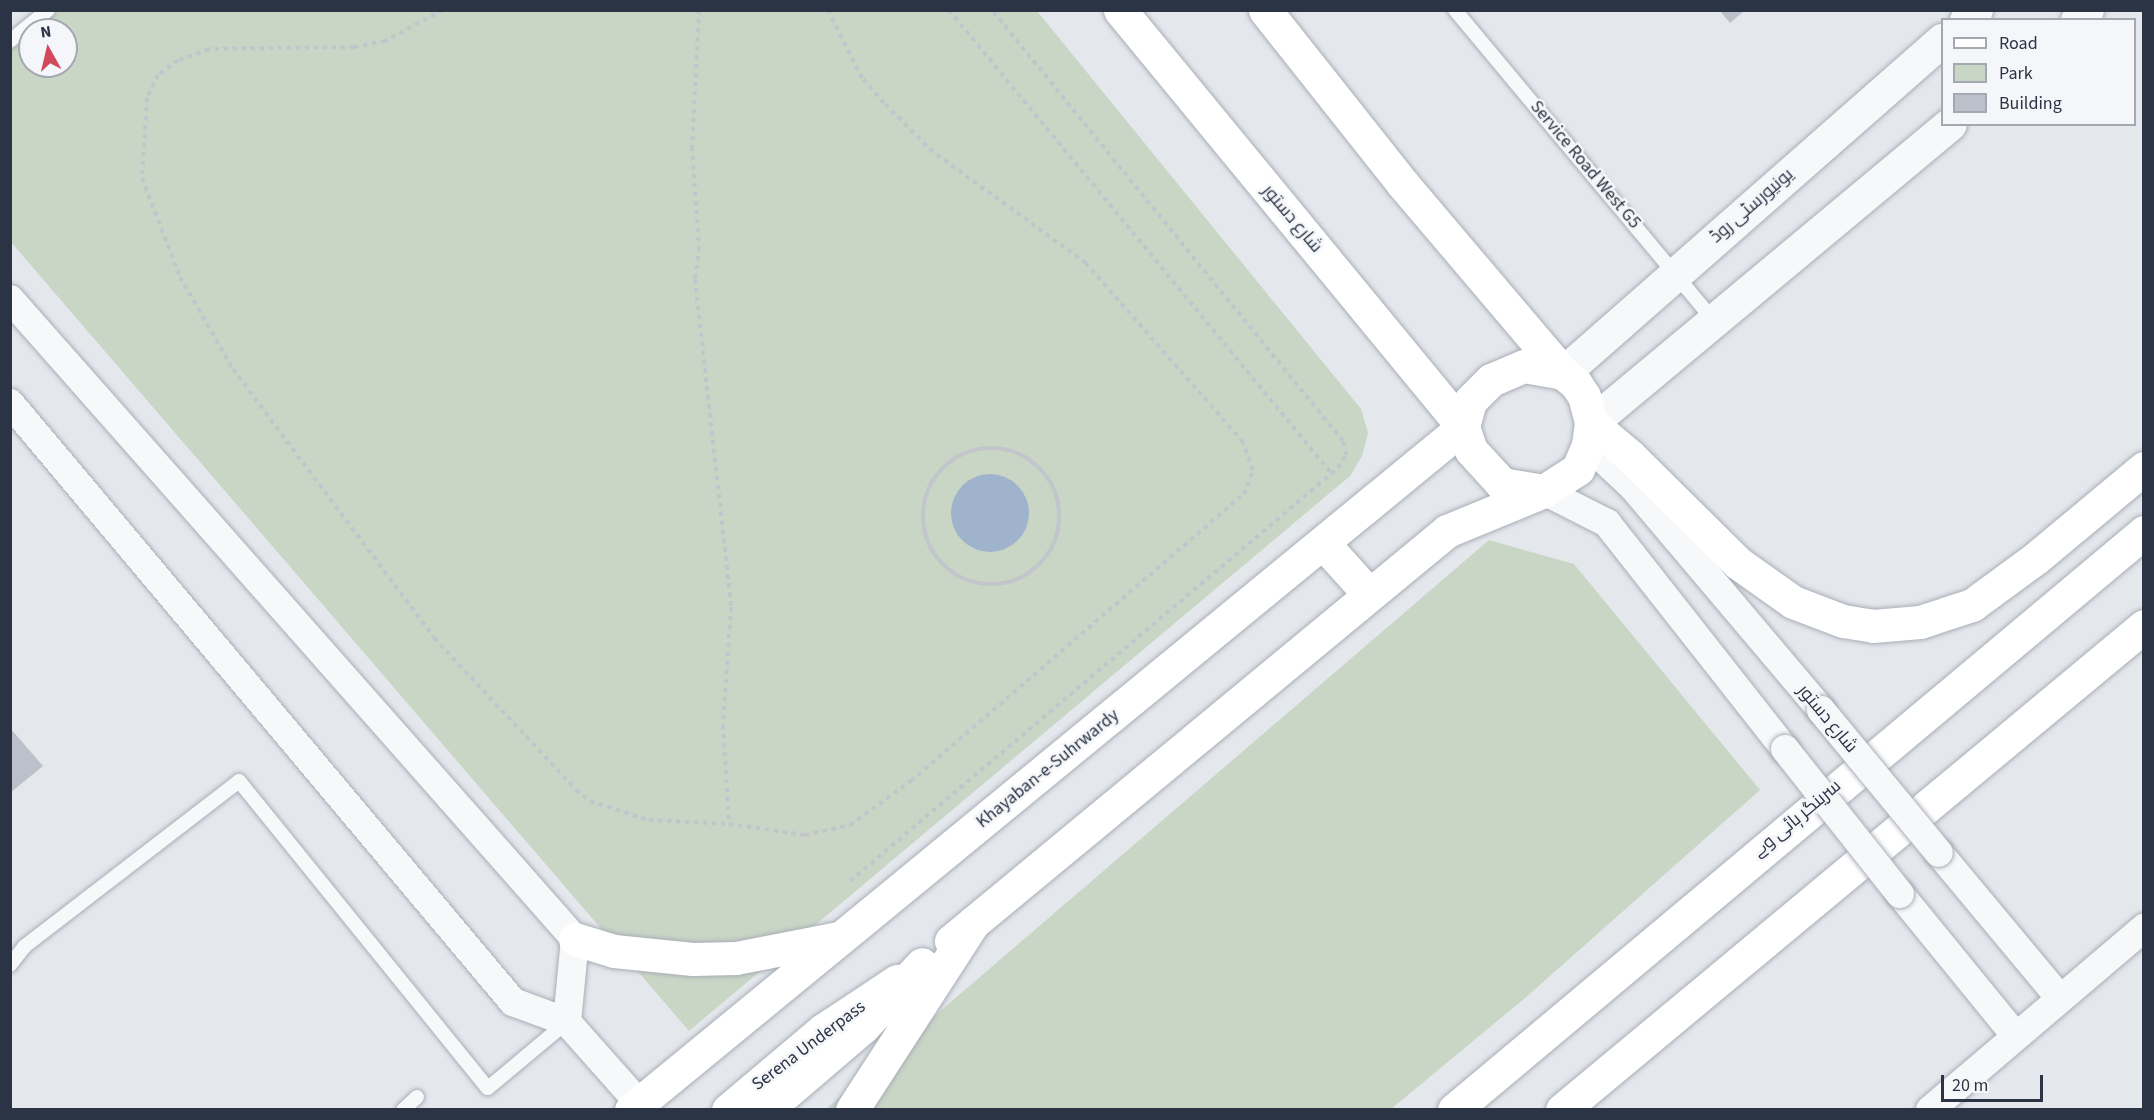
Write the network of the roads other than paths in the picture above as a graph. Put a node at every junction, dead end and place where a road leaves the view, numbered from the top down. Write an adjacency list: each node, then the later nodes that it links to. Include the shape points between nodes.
1 (48, 10): 5 (lane)
2 (1120, 10): 13 (main road, شارع دستور)
3 (1265, 10): 11 (main road, via 1402,183)
4 (1455, 10): 8 (lane, Service Road West G5)
5 (10, 41)
6 (1941, 41): 8 (street, یونیورسٹی روڈ)
7 (1948, 126): 10 (street)
8 (1675, 273): 10 (lane, Service Road West G5); 11 (street, یونیورسٹی روڈ)
9 (10, 299): 24 (street)
10 (1714, 321): 14 (street)
11 (1563, 373): 13 (main road, via 1542,367 1510,370 1491,380 1470,401); 14 (main road, via 1584,396)
12 (10, 403): 28 (street, via 513,1002)
13 (1463, 427): 16 (main road, via 1471,450 1502,484); 18 (main road, Khayaban-e-Suhrwardy)
14 (1589, 434): 15 (main road, via 1738,563 1793,602 1843,621 1873,626 1920,622 1972,605 2036,558); 16 (main road, via 1578,469); 27 (street, شارع دستور, bridge)
15 (2144, 468)
16 (1544, 491): 19 (main road, via 1447,531); 29 (street, bridge, via 1607,523)
17 (2144, 532): 36 (main road, سرینگر ہائی وے)
18 (1323, 543): 19 (main road); 23 (main road, Khayaban-e-Suhrwardy)
19 (1370, 594): 21 (main road)
20 (2144, 626): 37 (main road)
21 (973, 923): 25 (main road); 35 (main road)
22 (2144, 928): 27 (street)
23 (844, 937): 24 (main road, via 736,958 693,959 614,951); 31 (main road, Khayaban-e-Suhrwardy)
24 (575, 939): 28 (street)
25 (922, 964): 33 (main road, Serena Underpass, via 823,1030); 34 (main road, via 863,1028)
26 (10, 965): 28 (lane, via 26,946 239,781 488,1088)
27 (2060, 998): 29 (street)
28 (567, 1022): 31 (street)
29 (2016, 1036): 38 (street)
30 (417, 1097): 32 (lane)
31 (635, 1106)
32 (403, 1110)
33 (728, 1110)
34 (766, 1110)
35 (852, 1110)
36 (1454, 1110)
37 (1562, 1110)
38 (1930, 1110)

